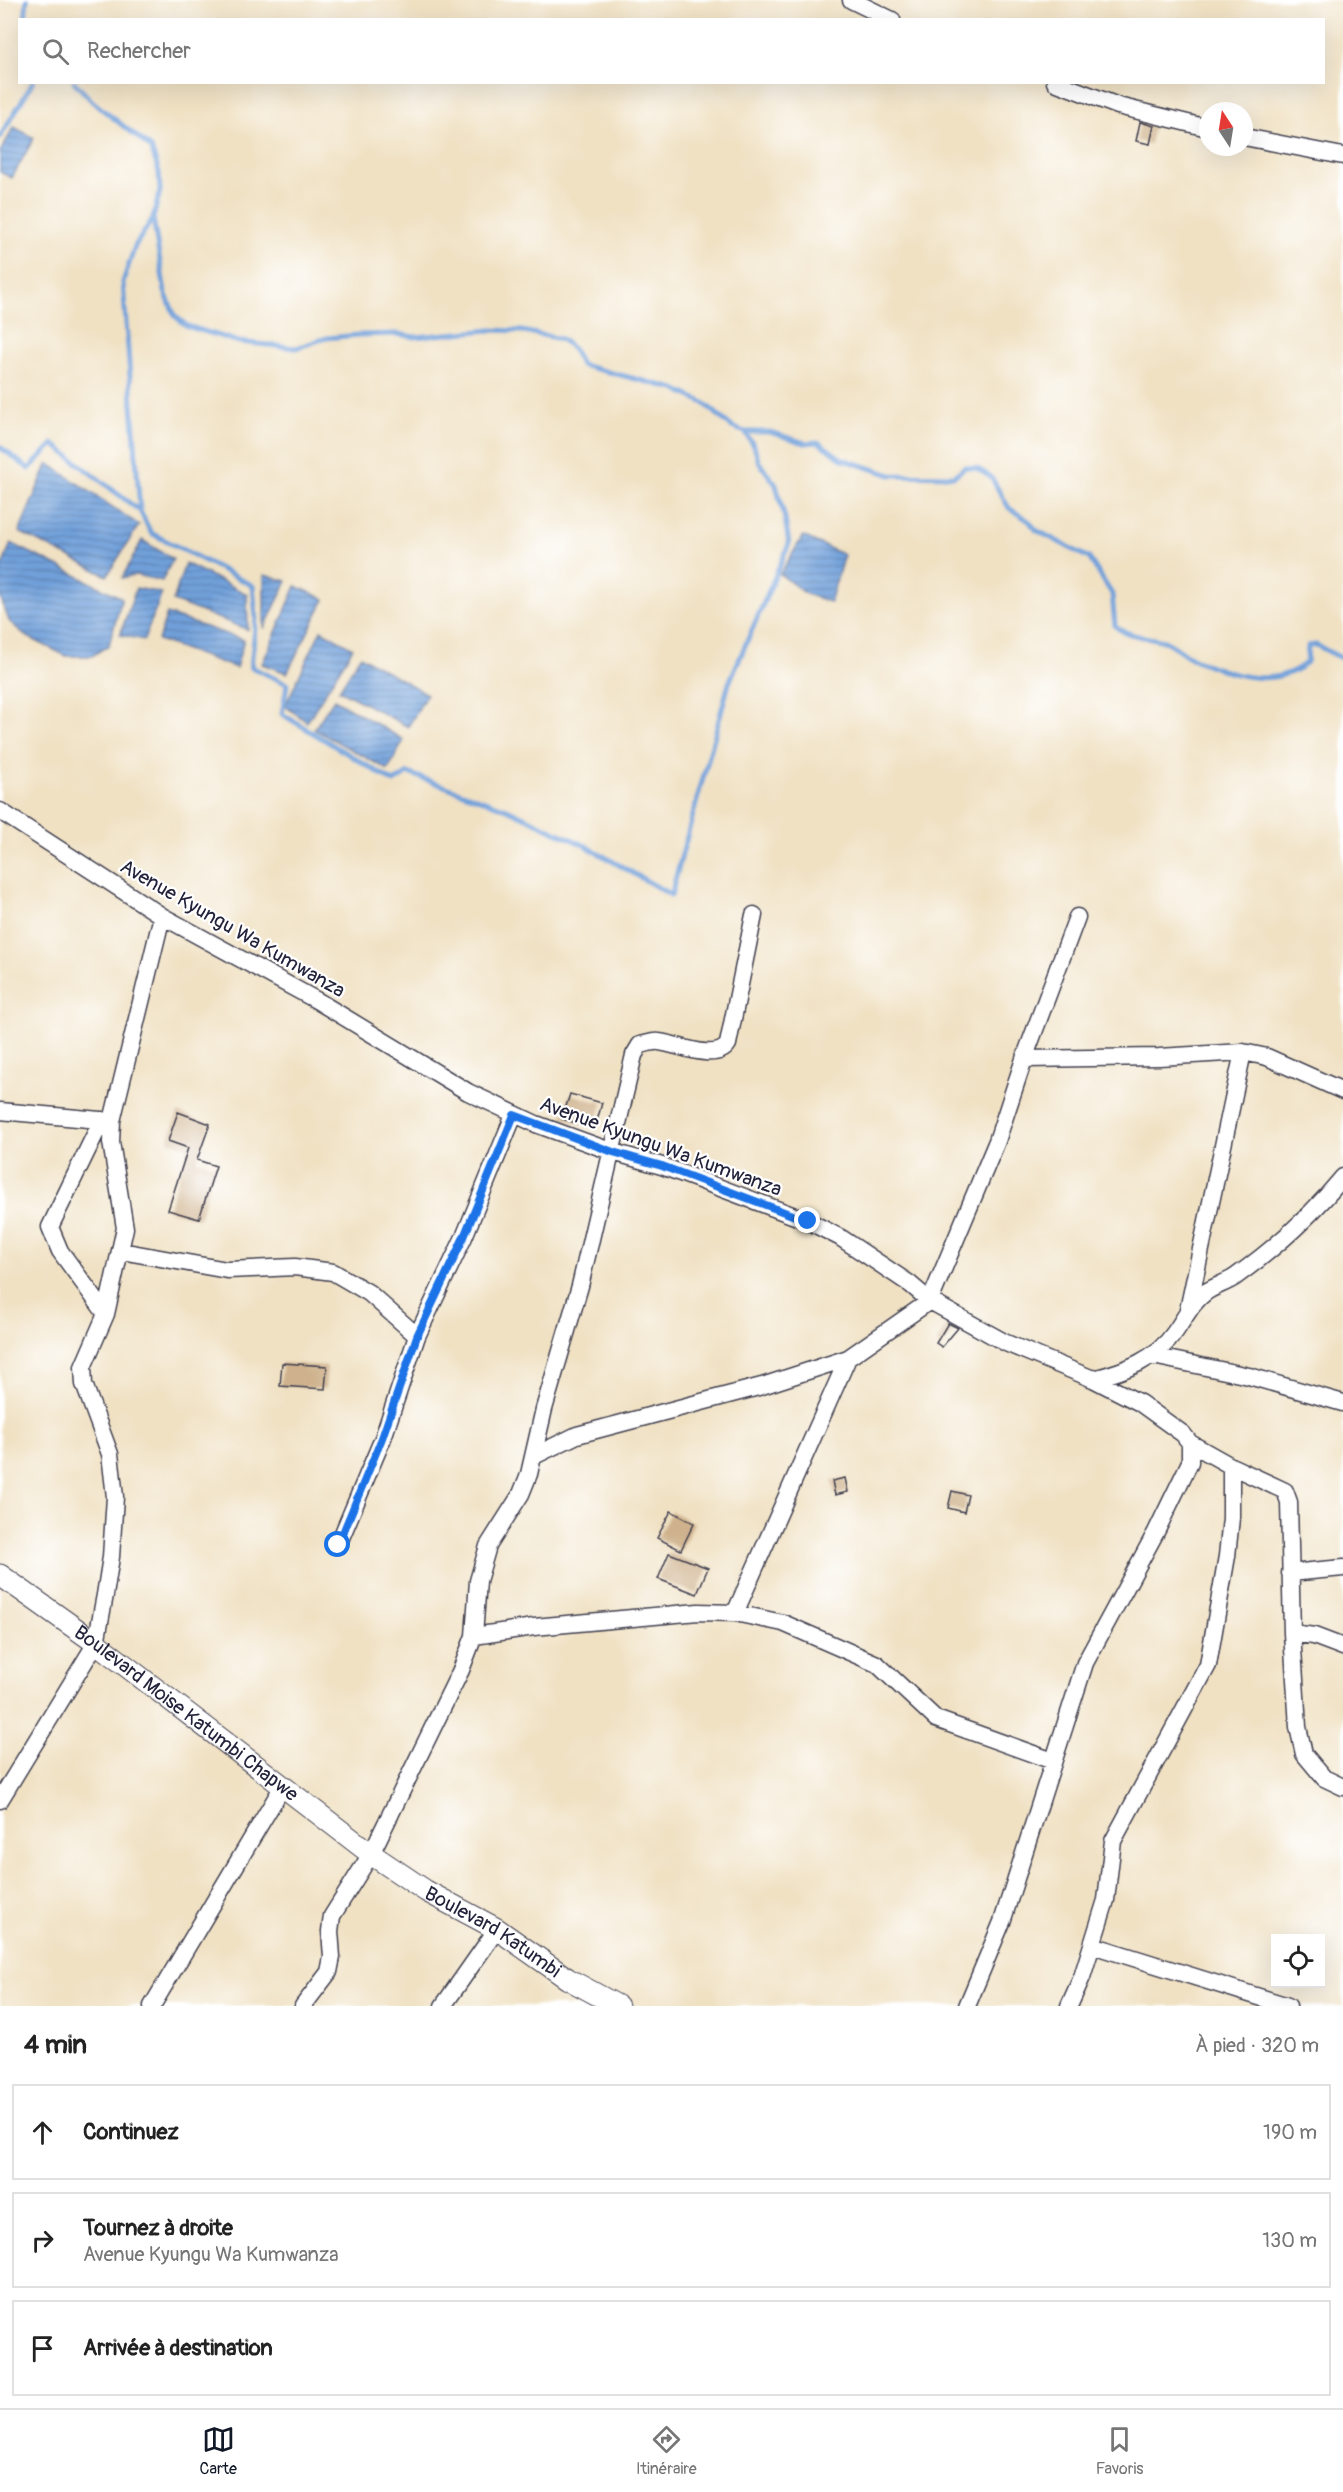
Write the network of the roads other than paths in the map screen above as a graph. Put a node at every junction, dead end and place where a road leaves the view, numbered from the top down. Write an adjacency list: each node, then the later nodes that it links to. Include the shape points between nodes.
1 (851, 0): 2 (street)
2 (888, 18)
3 (1060, 84): 4 (street, via 1118,106)
4 (1199, 126)
5 (1253, 139): 6 (street)
6 (1343, 156)
7 (0, 811): 9 (street, Avenue Kyungu Wa Kumwanza)
8 (754, 915): 17 (street, via 728,1044 720,1052 656,1041 640,1045 634,1055)
9 (162, 916): 15 (street, Avenue Kyungu Wa Kumwanza); 16 (street)
10 (1077, 917): 12 (street)
11 (1243, 1052): 12 (street); 13 (street, via 1267,1057); 21 (street)
12 (1024, 1059): 20 (street, via 997,1141)
13 (1343, 1091)
14 (0, 1111): 16 (street)
15 (514, 1115): 17 (street, Avenue Kyungu Wa Kumwanza); 23 (street, via 464,1237)
16 (107, 1120): 19 (street, via 124,1210); 22 (street, via 50,1227 60,1251)
17 (613, 1152): 20 (street, Avenue Kyungu Wa Kumwanza, via 662,1166 808,1221 841,1238); 28 (street)
18 (1343, 1177): 21 (street, via 1278,1244 1233,1278 1205,1293)
19 (121, 1251): 22 (street); 23 (street, via 227,1270 295,1267 333,1272 369,1293)
20 (930, 1301): 25 (street); 26 (street, Avenue Kyungu Wa Kumwanza, via 1006,1343)
21 (1188, 1310): 24 (street)
22 (106, 1314): 40 (street, via 83,1367 84,1384 110,1454 115,1497 111,1557)
23 (417, 1336): 33 (street, via 382,1438)
24 (1153, 1356): 26 (street); 27 (street, via 1249,1376)
25 (848, 1358): 29 (street, via 762,1386); 37 (street)
26 (1094, 1379): 30 (street, Avenue Kyungu Wa Kumwanza, via 1140,1403)
27 (1343, 1403)
28 (540, 1427): 29 (street); 31 (street)
29 (577, 1435): 31 (street)
30 (1190, 1443): 32 (street, Avenue Kyungu Wa Kumwanza); 42 (street, via 1190,1462 1085,1663)
31 (534, 1456): 39 (street, via 521,1494 488,1546 478,1581)
32 (1231, 1466): 35 (street, Avenue Kyungu Wa Kumwanza, via 1285,1491 1289,1502); 48 (street, via 1227,1556 1208,1665 1113,1841 1106,1899)
33 (338, 1545)
34 (1343, 1568): 35 (street)
35 (1290, 1573): 38 (street)
36 (0, 1575): 40 (street, Boulevard Moise Katumbi Chapwe)
37 (735, 1613): 39 (street, via 698,1612); 42 (street, via 783,1623 876,1664 936,1719)
38 (1292, 1633): 41 (street); 44 (street, via 1298,1727 1305,1754 1324,1778)
39 (474, 1636): 46 (street)
40 (96, 1643): 43 (street, Boulevard Moise Katumbi Chapwe); 45 (street)
41 (1343, 1647)
42 (1053, 1761): 53 (street, via 1002,1922)
43 (283, 1786): 46 (street, Boulevard Moise Katumbi Chapwe); 49 (street)
44 (1343, 1787)
45 (0, 1800)
46 (371, 1854): 47 (street, Boulevard Katumbi); 50 (street, via 332,1916 329,1972)
47 (497, 1929): 51 (street); 52 (street, Boulevard Katumbi, via 568,1979)
48 (1092, 1945): 54 (street); 55 (street)
49 (152, 2006)
50 (303, 2006)
51 (443, 2006)
52 (618, 2006)
53 (968, 2006)
54 (1069, 2006)
55 (1288, 2006)

